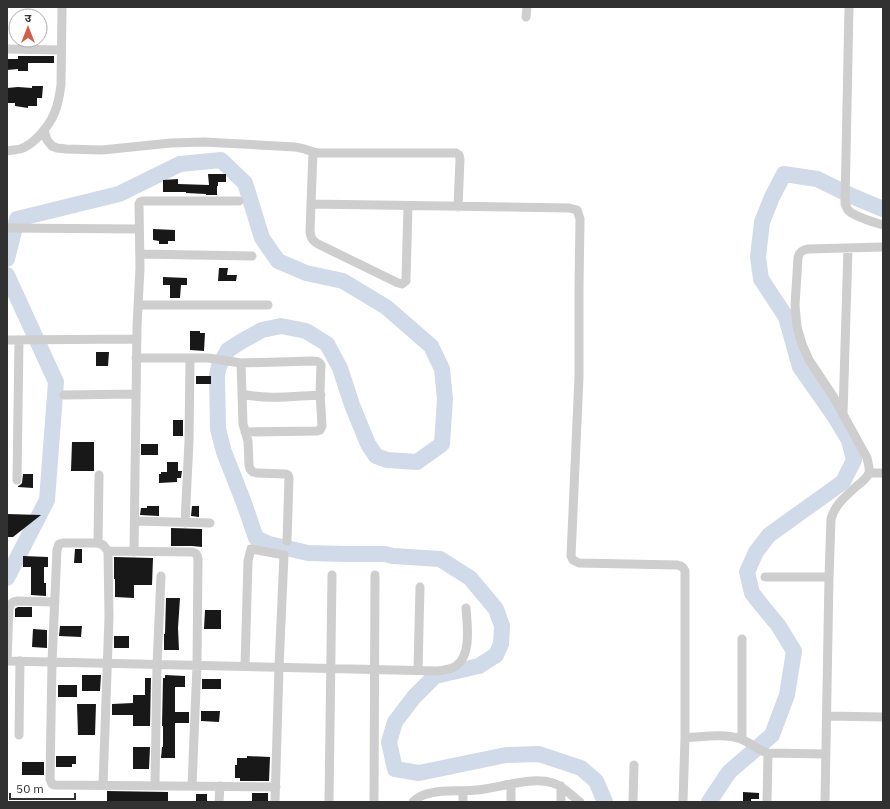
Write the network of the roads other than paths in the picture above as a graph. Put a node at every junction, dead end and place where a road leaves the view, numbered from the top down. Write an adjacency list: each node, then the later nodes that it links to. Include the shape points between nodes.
1 (62, 7): 6 (street)
2 (526, 7): 4 (street)
3 (850, 7): 14 (street, via 845,204 852,213)
4 (526, 18)
5 (7, 49): 6 (street)
6 (61, 50): 7 (street, via 61,86 57,108)
7 (44, 130): 8 (street, via 33,142 20,149); 9 (street, via 52,146 62,149 102,150 204,142 295,147)
8 (7, 151)
9 (313, 152): 11 (street); 13 (street, via 459,155)
10 (239, 201): 16 (street, via 143,201 139,204)
11 (311, 204): 12 (street); 12 (street, via 312,241 402,284 406,282)
12 (408, 206): 13 (street)
13 (458, 207): 69 (street, via 577,210 580,219 579,377 571,556 578,563 677,565 684,568)
14 (883, 225)
15 (7, 228): 16 (street)
16 (139, 229): 19 (street)
17 (883, 247): 18 (street)
18 (848, 248): 33 (street); 33 (street, via 808,249 800,252 795,305 797,328 802,344)
19 (140, 254): 20 (street); 21 (street)
20 (252, 256)
21 (138, 305): 22 (street); 23 (street)
22 (268, 305)
23 (136, 339): 25 (street); 26 (street)
24 (7, 340): 25 (street)
25 (20, 340): 38 (street)
26 (136, 358): 27 (street); 29 (street)
27 (190, 358): 28 (street); 40 (street)
28 (240, 363): 30 (street); 32 (street, via 317,361 320,365)
29 (136, 394): 31 (street); 39 (street)
30 (242, 394): 32 (street, via 264,398); 34 (street)
31 (64, 395)
32 (320, 395): 34 (street, via 322,426 318,431)
33 (843, 415): 35 (street, via 867,458)
34 (245, 432): 42 (street, via 250,469 257,473 288,475)
35 (869, 473): 36 (street); 50 (street, via 833,512)
36 (883, 473)
37 (99, 475): 43 (street)
38 (17, 480)
39 (135, 521): 40 (street); 45 (street)
40 (185, 523): 41 (street)
41 (210, 524)
42 (287, 541)
43 (98, 543): 44 (street); 52 (street, via 59,544 56,550)
44 (108, 551): 45 (street); 58 (street)
45 (134, 552): 60 (street, via 196,553)
46 (332, 575): 63 (street)
47 (375, 575): 64 (street)
48 (161, 576): 59 (street)
49 (765, 577): 50 (street)
50 (829, 577): 66 (street)
51 (420, 587): 65 (street)
52 (55, 602): 55 (street, via 11,604); 57 (street)
53 (466, 608): 65 (street, via 467,640 462,660 447,670)
54 (742, 639): 70 (street)
55 (7, 661): 56 (street)
56 (20, 662): 57 (street); 68 (street)
57 (52, 662): 58 (street); 74 (street, via 50,782 54,785)
58 (107, 663): 59 (street); 74 (street)
59 (157, 664): 60 (street); 76 (street)
60 (197, 665): 61 (street); 77 (street)
61 (245, 666): 62 (street); 62 (street, via 248,561 251,549 284,555)
62 (279, 667): 63 (street); 80 (street)
63 (331, 668): 64 (street); 84 (street)
64 (374, 669): 65 (street); 85 (street)
65 (418, 670)
66 (827, 716): 67 (street); 72 (street)
67 (883, 717)
68 (19, 735)
69 (685, 738): 70 (street, via 725,736); 92 (street)
70 (742, 739): 71 (street)
71 (761, 750): 72 (street); 93 (street)
72 (826, 754): 94 (street)
73 (634, 765): 91 (street)
74 (103, 785): 76 (street)
75 (511, 785): 79 (street, via 541,781); 81 (street); 88 (street)
76 (155, 786): 77 (street)
77 (192, 786): 78 (street)
78 (220, 786): 80 (street); 82 (street)
79 (561, 786): 89 (street); 90 (street)
80 (276, 787): 83 (street)
81 (463, 791): 86 (street, via 432,792 420,796); 87 (street)
82 (219, 802)
83 (275, 802)
84 (329, 802)
85 (374, 802)
86 (413, 802)
87 (463, 802)
88 (511, 802)
89 (561, 802)
90 (580, 802)
91 (632, 802)
92 (683, 802)
93 (767, 802)
94 (825, 802)

